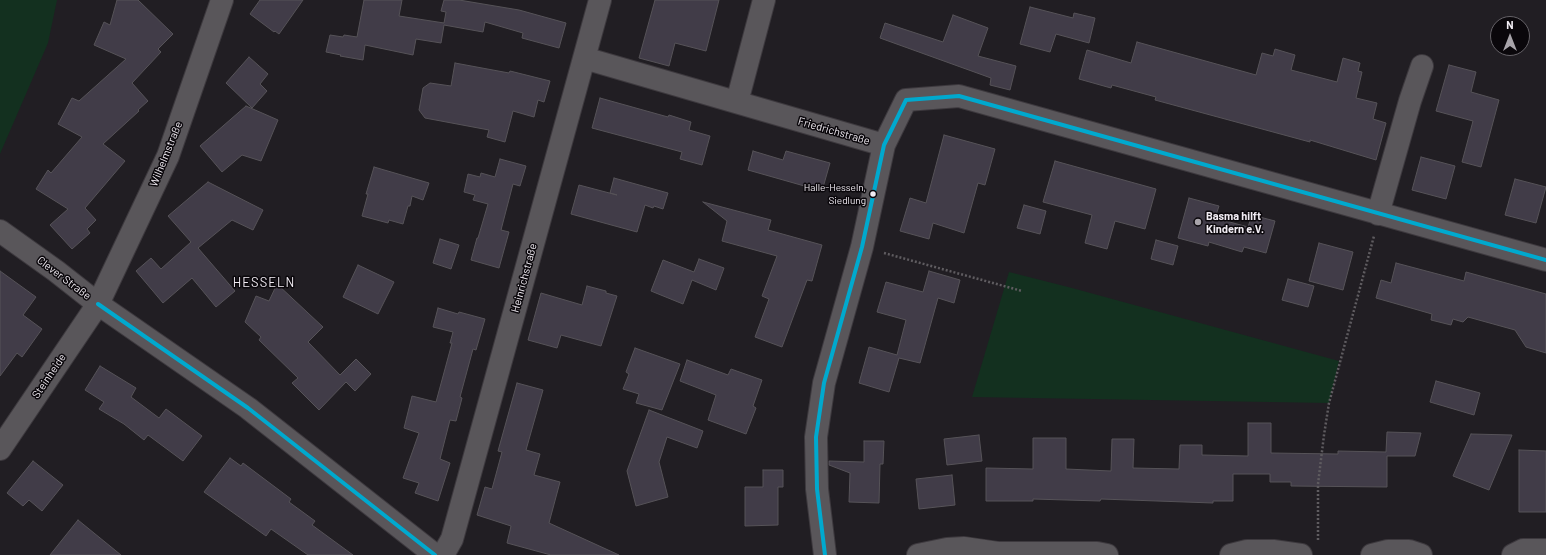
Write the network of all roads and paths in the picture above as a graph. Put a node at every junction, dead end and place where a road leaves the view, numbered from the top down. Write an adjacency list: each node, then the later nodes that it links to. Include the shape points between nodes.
1 (222, 0): 13 (street, Wilhelmstraße, via 168,156)
2 (598, 0): 4 (street, Heinrichstraße)
3 (764, 0): 6 (street)
4 (584, 58): 6 (street, Friedrichstraße); 18 (street, Heinrichstraße, via 452,539)
5 (1422, 66): 8 (street)
6 (737, 102): 7 (street, Friedrichstraße)
7 (884, 145): 8 (street, Friedrichstraße, via 906,100 959,96); 10 (street)
8 (1379, 214): 11 (street, Friedrichstraße); 16 (path, via 1329,403)
9 (0, 231): 13 (street, Clever Straße)
10 (862, 247): 12 (path); 19 (street, via 824,383 816,437 816,489)
11 (1546, 260)
12 (1022, 292)
13 (98, 304): 14 (street, Steinheide); 17 (street, Clever Straße, via 248,408)
14 (0, 449)
15 (1546, 550): 25 (street, via 1523,550)
16 (1310, 551): 22 (street, via 1247,551)
17 (435, 555)
18 (443, 555)
19 (825, 555)
20 (918, 555): 21 (street, via 964,548 998,553)
21 (1107, 555)
22 (1231, 555)
23 (1372, 555): 24 (street, via 1388,551 1409,551)
24 (1421, 555)
25 (1514, 555)

